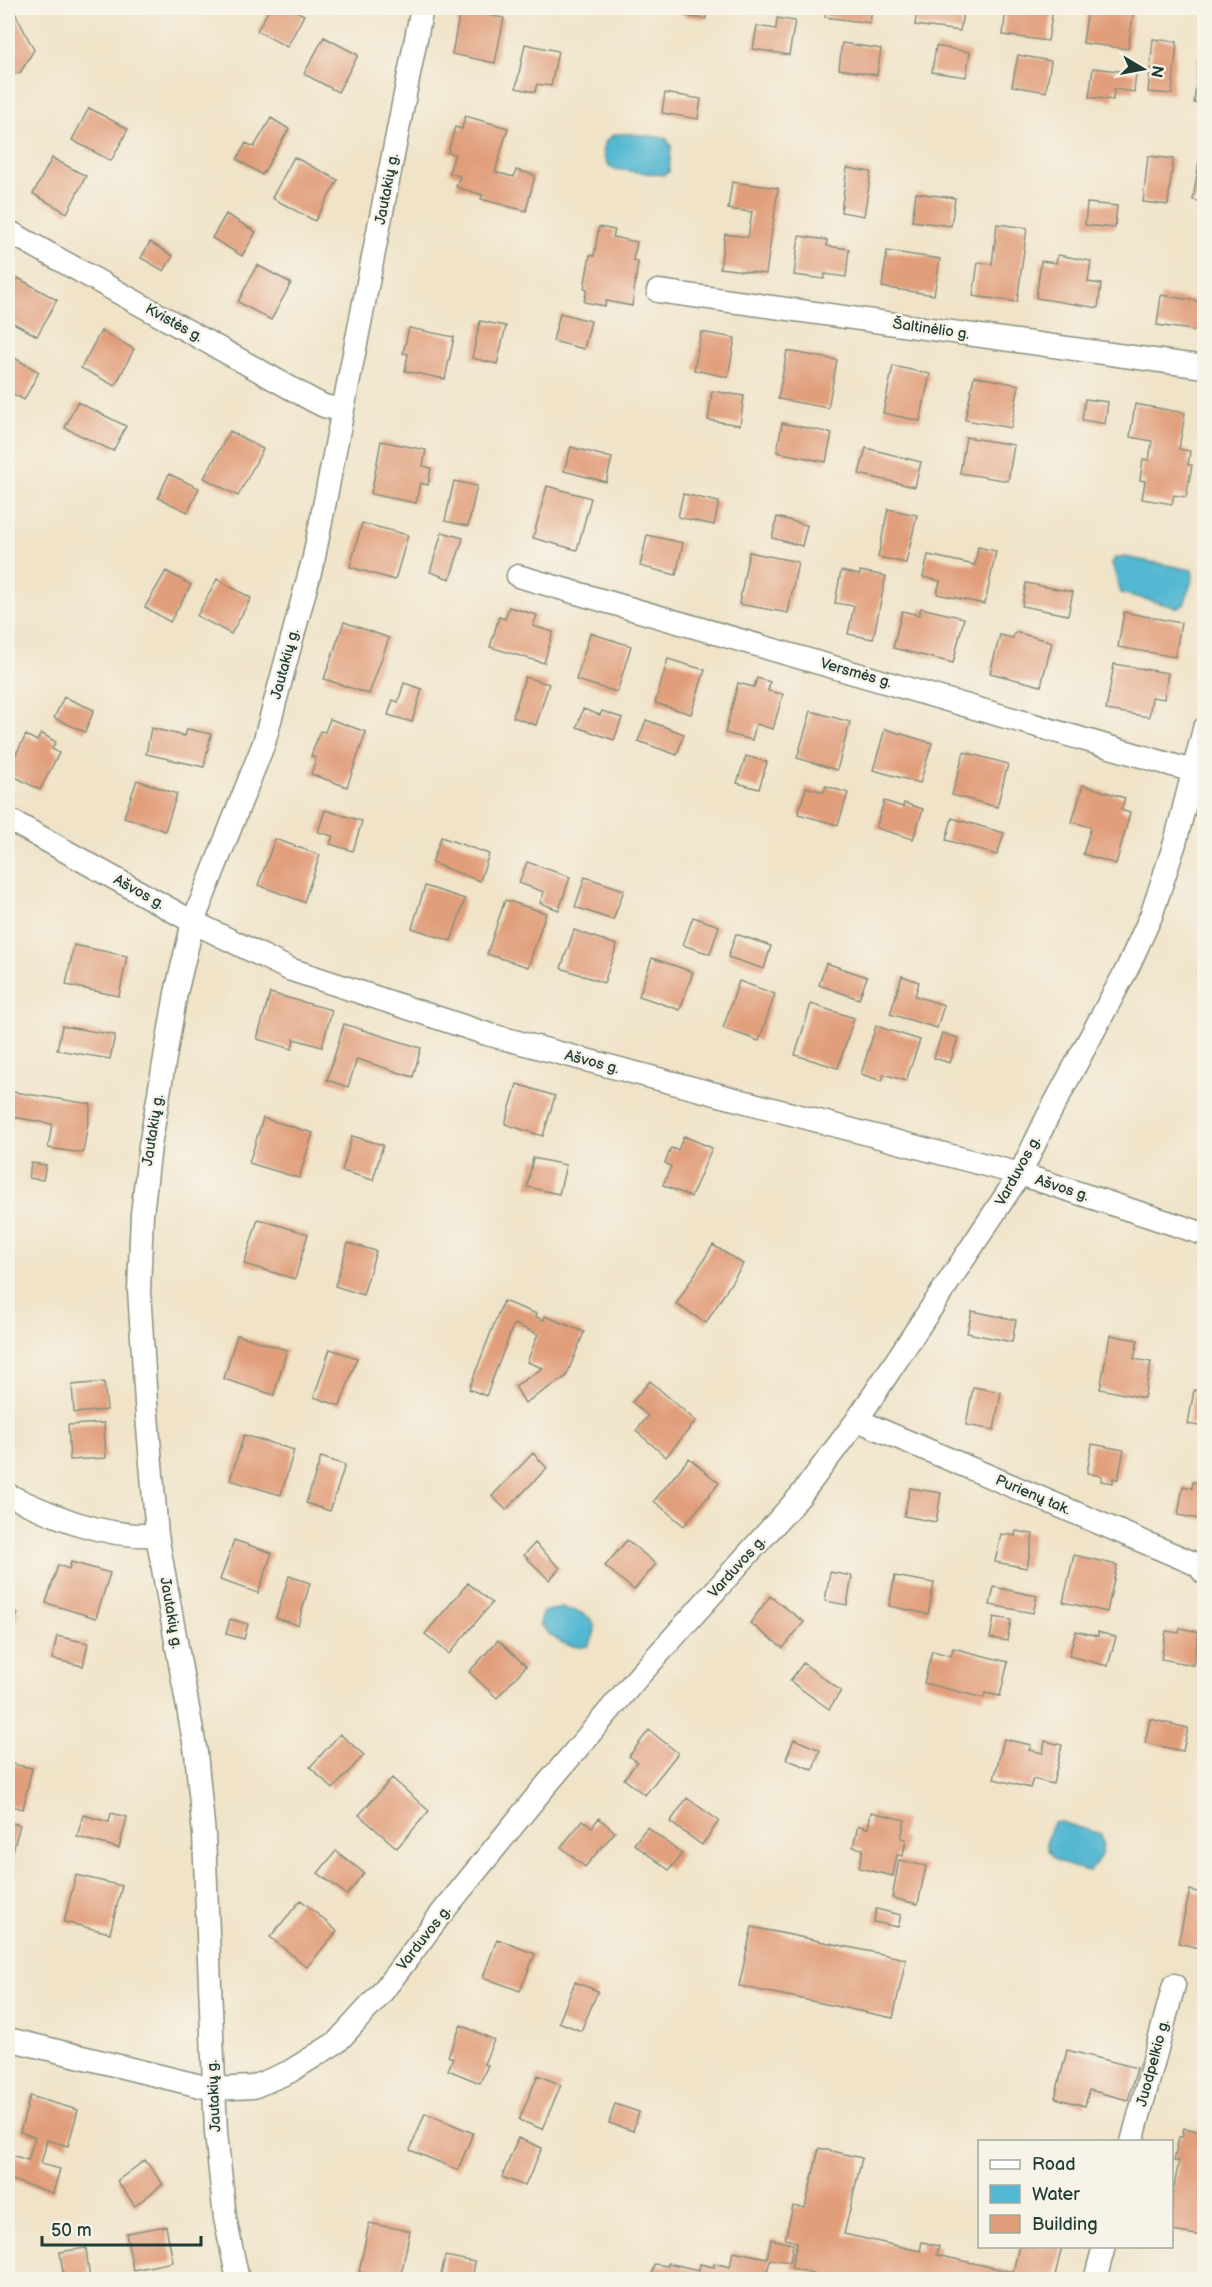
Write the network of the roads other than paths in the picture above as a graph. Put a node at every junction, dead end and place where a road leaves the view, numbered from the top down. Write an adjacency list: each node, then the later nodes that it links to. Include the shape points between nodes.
1 (422, 8): 5 (street, Jautakių g.)
2 (8, 231): 5 (street, Kvistės g., via 318,403)
3 (658, 291): 4 (street, Šaltinėlio g.)
4 (1204, 368)
5 (342, 410): 10 (street, Jautakių g., via 314,557 264,743)
6 (518, 576): 8 (street, Versmės g.)
7 (1204, 729): 8 (street, Varduvos g.)
8 (1193, 771): 11 (street, Varduvos g., via 1151,916)
9 (8, 819): 10 (street, Ašvos g.)
10 (193, 922): 11 (street, Ašvos g., via 289,969 487,1034); 15 (street, Jautakių g., via 176,993 141,1214 139,1290)
11 (1020, 1174): 12 (street, Ašvos g.); 13 (street, Varduvos g.)
12 (1204, 1234)
13 (857, 1420): 16 (street, Purienų tak., via 1198,1565); 19 (street, Varduvos g., via 800,1496 637,1678 441,1914 380,1995 337,2042 289,2072 253,2086)
14 (8, 1495): 15 (street, via 94,1530)
15 (158, 1535): 19 (street, Jautakių g., via 196,1753 204,1835)
16 (1204, 1574)
17 (1174, 1985): 20 (street, Juodpelkio g.)
18 (8, 2039): 19 (street, Varduvos g.)
19 (213, 2089): 22 (street, Jautakių g., via 225,2217)
20 (1133, 2140)
21 (1104, 2248): 23 (street)
22 (238, 2280)
23 (1095, 2280)

